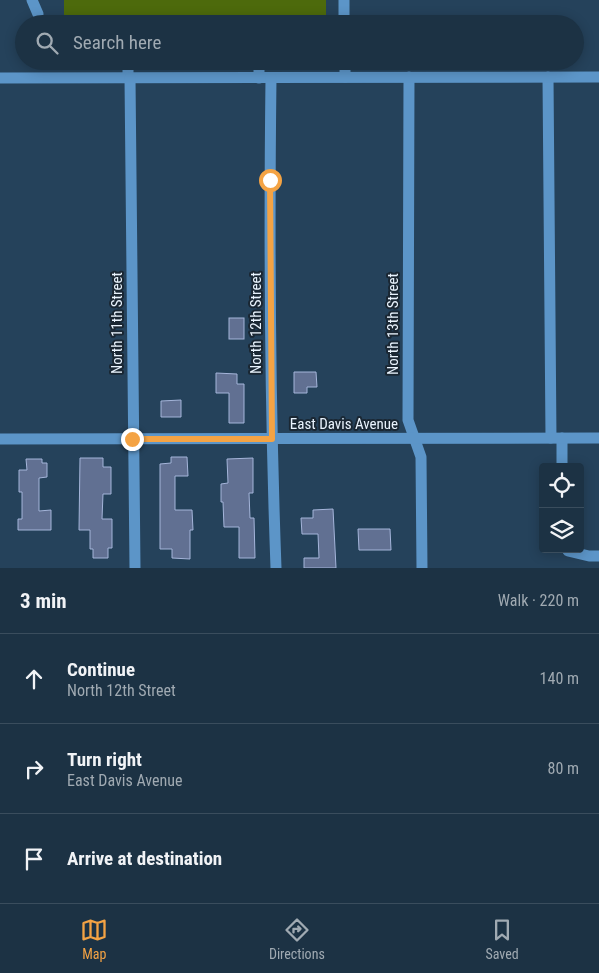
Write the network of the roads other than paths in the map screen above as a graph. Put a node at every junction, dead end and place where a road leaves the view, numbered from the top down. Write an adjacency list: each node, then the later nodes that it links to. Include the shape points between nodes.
1 (32, 0): 3 (street)
2 (344, 0): 4 (street)
3 (38, 14)
4 (344, 15)
5 (129, 70): 13 (street, North 11th Street)
6 (259, 70): 14 (street)
7 (345, 70): 8 (street)
8 (345, 77): 9 (street); 15 (street)
9 (409, 77): 10 (street); 16 (street, North 13th Street, via 408,420)
10 (548, 77): 11 (street); 17 (street)
11 (599, 77)
12 (0, 78): 13 (street)
13 (129, 78): 14 (street); 19 (street, North 11th Street)
14 (259, 78): 15 (street)
15 (272, 78): 20 (street, North 12th Street)
16 (414, 438): 17 (street, East Davis Avenue); 20 (street, East Davis Avenue); 27 (street, North 13th Street, via 421,457)
17 (556, 438): 18 (street, East Davis Avenue); 22 (street)
18 (599, 438)
19 (132, 439): 20 (street, East Davis Avenue); 21 (street, East Davis Avenue); 25 (street, North 11th Street)
20 (272, 439): 26 (street, North 12th Street)
21 (0, 440)
22 (561, 463)
23 (576, 553): 24 (street)
24 (599, 556)
25 (135, 568)
26 (276, 568)
27 (422, 568)

